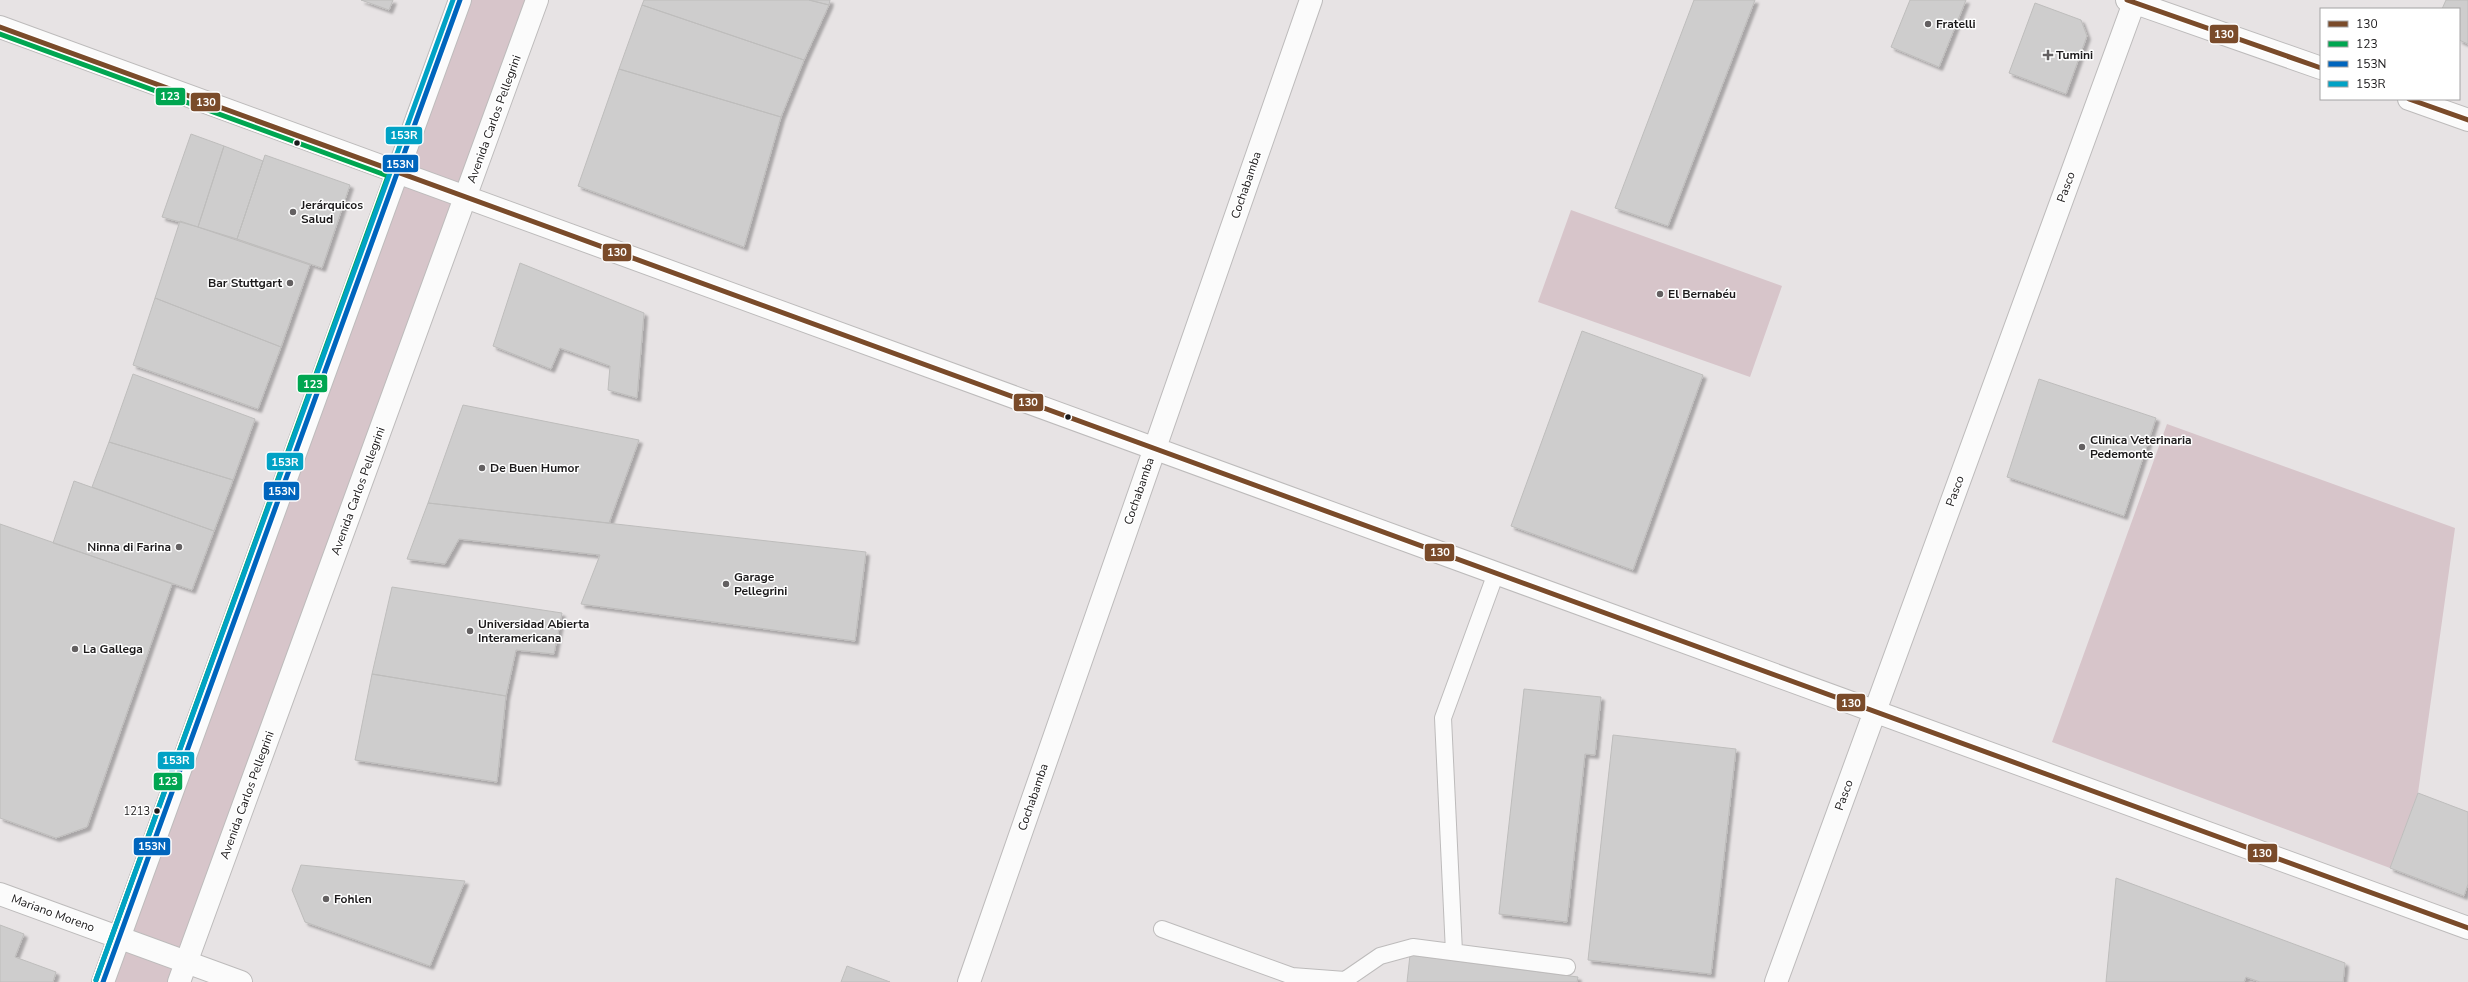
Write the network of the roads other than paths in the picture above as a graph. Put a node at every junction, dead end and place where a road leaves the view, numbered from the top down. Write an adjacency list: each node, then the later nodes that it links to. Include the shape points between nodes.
1 (460, 0): 9 (street)
2 (537, 0): 10 (street, Avenida Carlos Pellegrini)
3 (1311, 0): 11 (street, Cochabamba)
4 (2132, 1): 6 (street); 13 (street, Pasco)
5 (0, 27): 9 (street)
6 (2320, 68)
7 (2412, 100): 8 (street)
8 (2468, 120)
9 (397, 172): 10 (street); 17 (street)
10 (465, 197): 11 (street); 20 (street, Avenida Carlos Pellegrini)
11 (1153, 448): 12 (street); 23 (street, Cochabamba)
12 (1496, 573): 13 (street); 18 (lane, via 1443,718)
13 (1875, 712): 15 (street); 24 (street, Pasco)
14 (0, 894): 17 (street, Mariano Moreno)
15 (2468, 928)
16 (1162, 929): 18 (lane, via 1292,976 1344,980 1380,956 1413,947)
17 (119, 938): 20 (street, Mariano Moreno); 21 (street)
18 (1454, 952): 19 (lane)
19 (1567, 967)
20 (183, 972): 22 (street, Mariano Moreno)
21 (102, 982)
22 (241, 982)
23 (969, 982)
24 (1776, 982)

